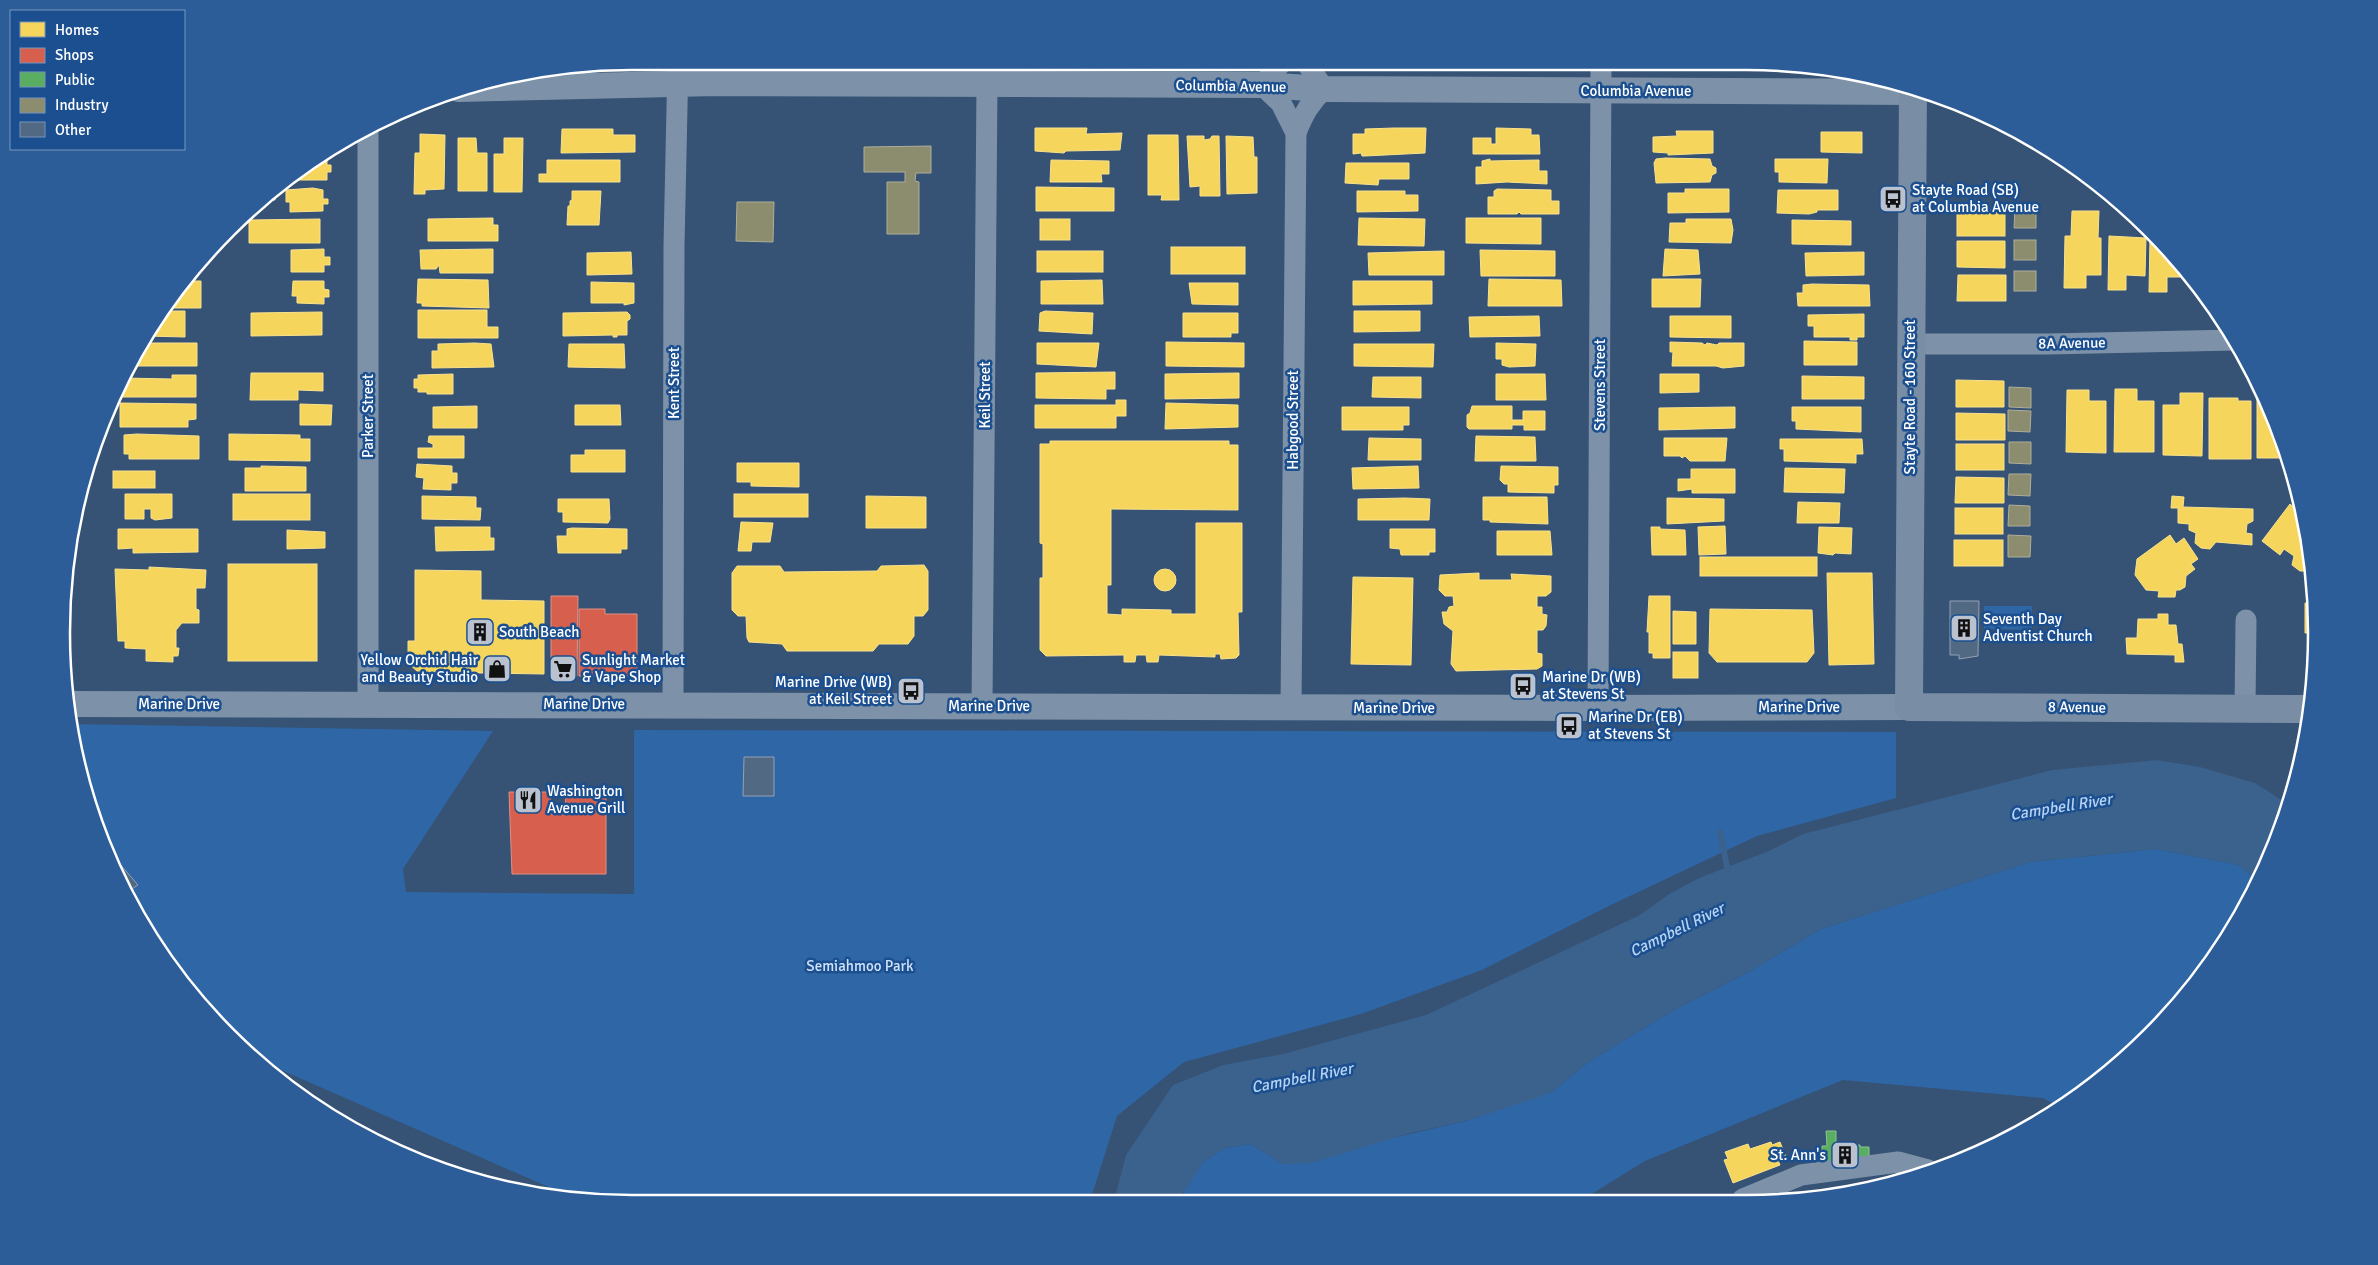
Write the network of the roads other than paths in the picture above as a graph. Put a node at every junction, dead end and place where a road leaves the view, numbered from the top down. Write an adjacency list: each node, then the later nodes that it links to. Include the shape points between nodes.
1 (984, 70): 7 (street, Columbia Avenue, via 951,83)
2 (986, 70): 22 (street, Keil Street)
3 (988, 70): 8 (street, Columbia Avenue, via 1019,83)
4 (1275, 70): 8 (street)
5 (1312, 70): 10 (street)
6 (1601, 70): 11 (street, Stevens Street)
7 (678, 72): 9 (street, Columbia Avenue); 21 (street, Kent Street, via 674,246)
8 (1262, 85): 10 (street, Columbia Avenue); 14 (street, Habgood Street, via 1280,102)
9 (502, 86)
10 (1324, 88): 11 (street, Columbia Avenue); 14 (street, Habgood Street, via 1313,98)
11 (1601, 91): 12 (street, Columbia Avenue); 25 (street, Stevens Street)
12 (1897, 91)
13 (1916, 97): 17 (main road, Stayte Road - 160 Street)
14 (1296, 133): 23 (street, Habgood Street)
15 (368, 136): 20 (street, Parker Street)
16 (2226, 340): 17 (street, 8A Avenue)
17 (1910, 344): 24 (main road, Stayte Road - 160 Street)
18 (2246, 620): 26 (street)
19 (75, 704): 20 (street, Marine Drive)
20 (368, 704): 21 (street, Marine Drive)
21 (673, 704): 22 (street, Marine Drive)
22 (982, 706): 23 (street, Marine Drive)
23 (1291, 707): 25 (street, Marine Drive)
24 (1909, 707): 25 (street, Marine Drive); 26 (main road, 8 Avenue)
25 (1598, 708)
26 (2245, 709): 27 (main road, 8 Avenue)
27 (2302, 710)
28 (1918, 1167): 29 (street, via 1898,1162 1800,1175)
29 (1753, 1195)

